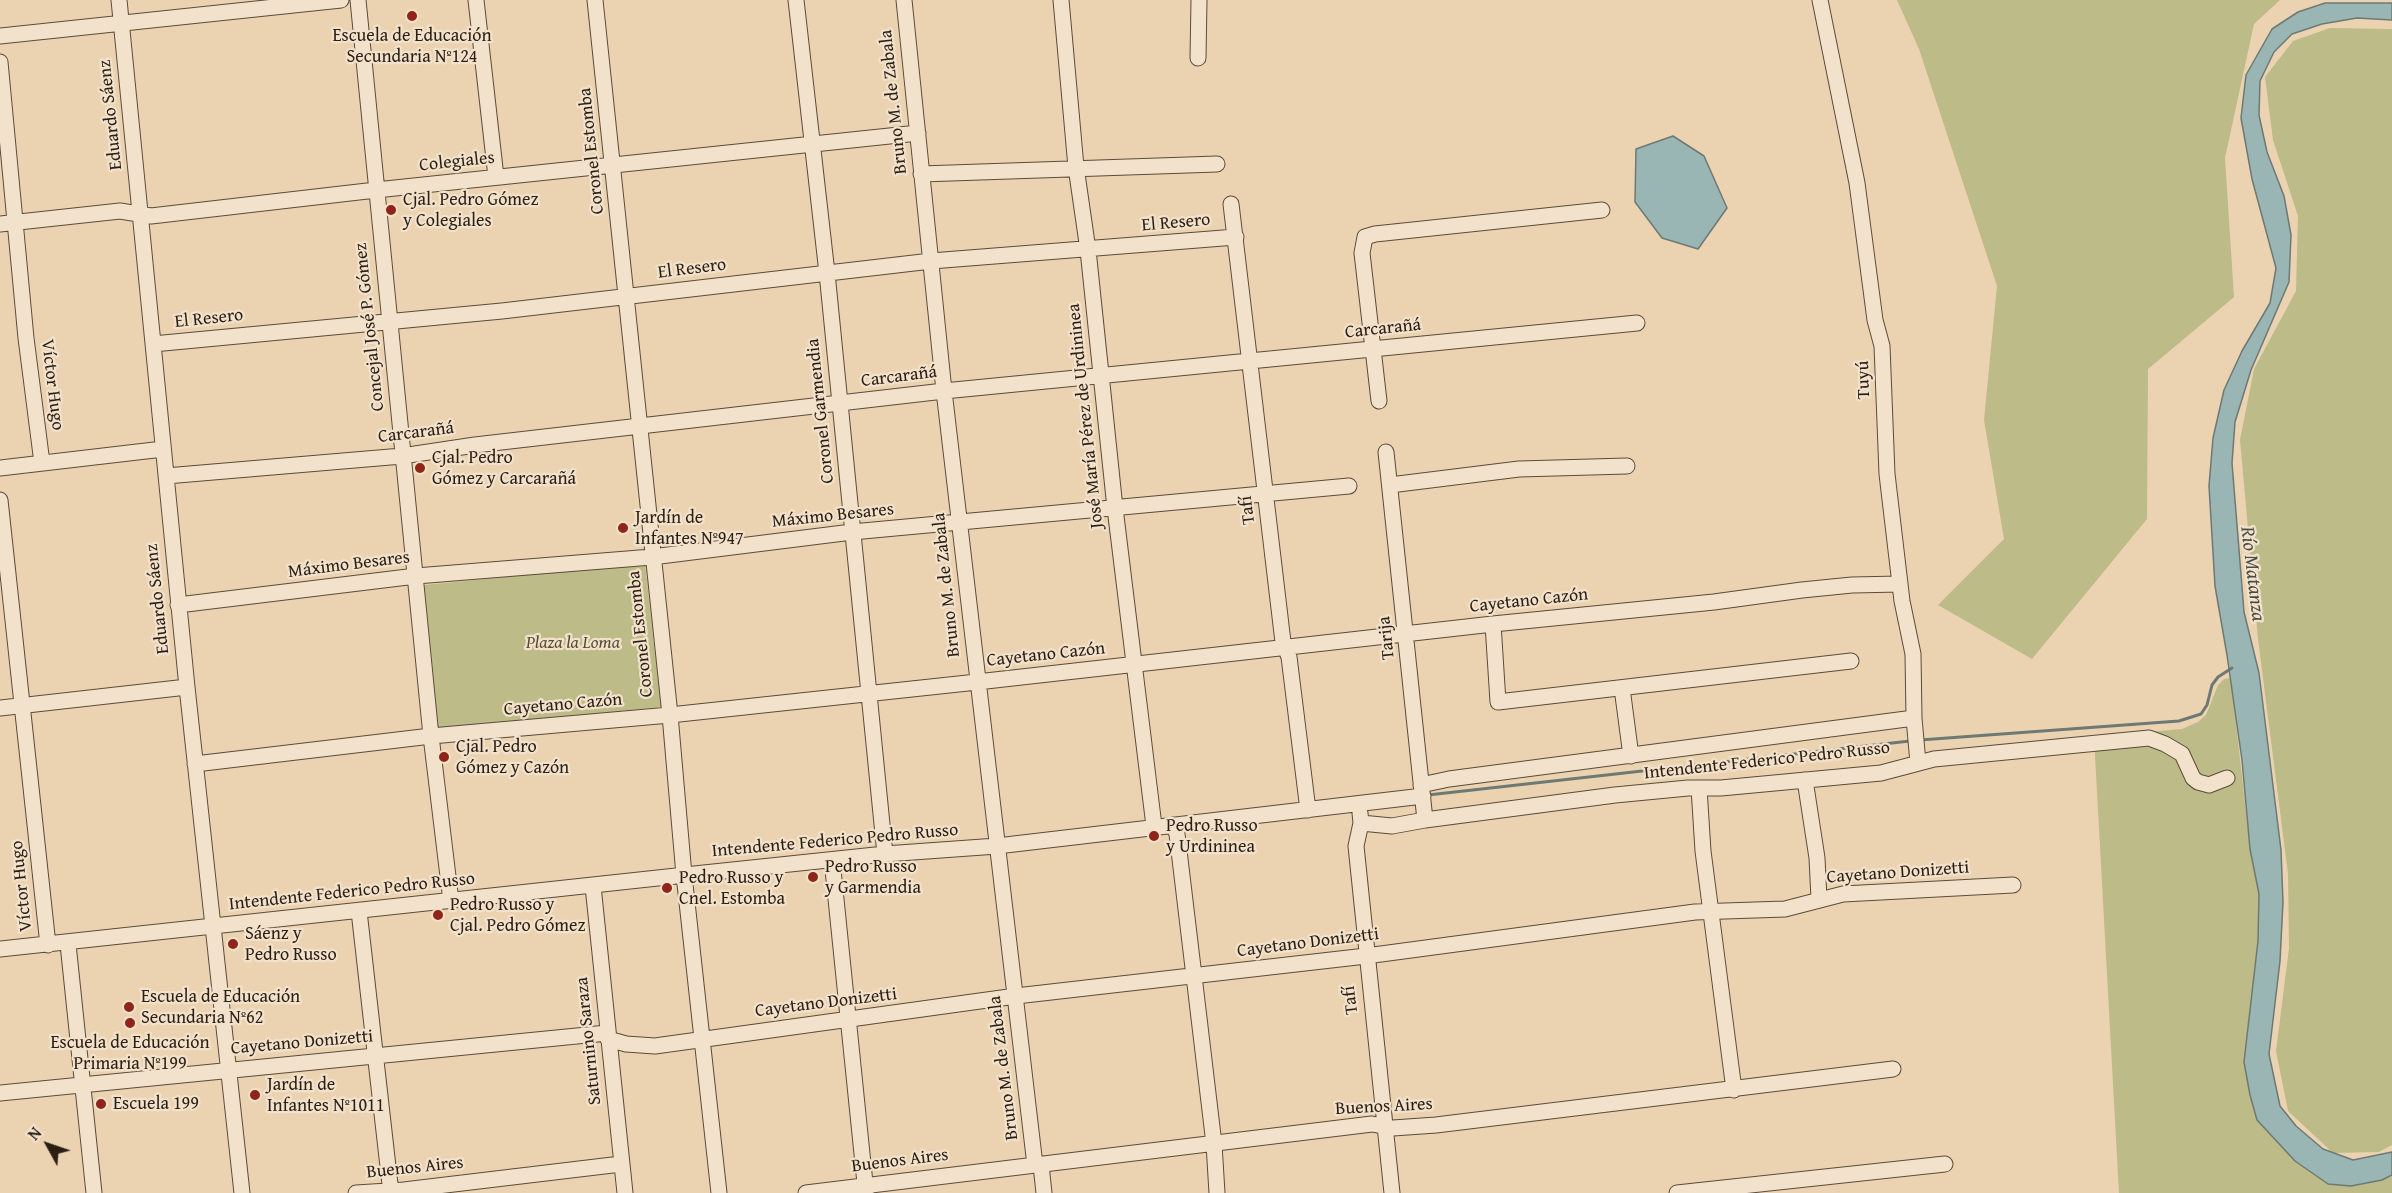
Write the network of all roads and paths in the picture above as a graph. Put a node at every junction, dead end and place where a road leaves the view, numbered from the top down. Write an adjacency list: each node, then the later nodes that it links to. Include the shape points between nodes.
1 (119, 0): 11 (street, Eduardo Sáenz)
2 (341, 0): 11 (street)
3 (358, 0): 22 (street, Concejal José P. Gómez)
4 (476, 0): 21 (street)
5 (595, 0): 18 (street, Coronel Estomba)
6 (796, 0): 16 (street, Coronel Garmendia)
7 (904, 0): 15 (street, Bruno M. de Zabala)
8 (1061, 0): 19 (street, José María Pérez de Urdininea)
9 (1199, 0): 13 (street)
10 (1820, 0): 59 (street, Tuyú, via 1857,183 1882,346 1887,474)
11 (122, 23): 12 (street); 25 (street, Eduardo Sáenz)
12 (0, 36)
13 (1198, 57)
14 (0, 62): 26 (street, Víctor Hugo)
15 (918, 133): 16 (street, Colegiales); 20 (street, Bruno M. de Zabala)
16 (813, 145): 18 (street, Colegiales); 31 (street, Coronel Garmendia)
17 (1217, 164): 19 (street)
18 (614, 165): 21 (street, Colegiales); 32 (street, Coronel Estomba)
19 (1076, 168): 20 (street); 29 (street, José María Pérez de Urdininea)
20 (921, 174): 30 (street, Bruno M. de Zabala)
21 (496, 177): 22 (street, Colegiales)
22 (376, 190): 25 (street, Colegiales); 33 (street, Concejal José P. Gómez)
23 (1231, 204): 28 (street, Tafí)
24 (1602, 210): 36 (street, via 1365,237 1362,253)
25 (141, 216): 26 (street, Colegiales, via 120,211); 35 (street, Eduardo Sáenz)
26 (16, 222): 27 (street, Colegiales); 46 (street, Víctor Hugo)
27 (0, 224)
28 (1236, 237): 29 (street, El Resero); 37 (street, Tafí)
29 (1088, 250): 30 (street, El Resero); 38 (street, José María Pérez de Urdininea)
30 (931, 261): 31 (street, El Resero); 39 (street, Bruno M. de Zabala)
31 (827, 273): 32 (street, El Resero); 41 (street, Coronel Garmendia)
32 (626, 296): 33 (street, El Resero); 42 (street, Coronel Estomba)
33 (388, 322): 35 (street, El Resero); 45 (street, Concejal José P. Gómez)
34 (1637, 323): 36 (street, Carcarañá)
35 (153, 344): 43 (street, Eduardo Sáenz)
36 (1373, 349): 37 (street, Carcarañá); 40 (street)
37 (1251, 362): 38 (street, Carcarañá); 52 (street, Tafí)
38 (1101, 376): 39 (street, Carcarañá); 54 (street, José María Pérez de Urdininea)
39 (944, 391): 41 (street, Carcarañá); 55 (street, Bruno M. de Zabala)
40 (1379, 401)
41 (839, 403): 42 (street, Carcarañá); 56 (street, Coronel Garmendia)
42 (640, 427): 45 (street, Carcarañá); 57 (street, Coronel Estomba)
43 (163, 449): 46 (street); 49 (street, Eduardo Sáenz)
44 (1386, 452): 50 (street, Tarija)
45 (402, 456): 49 (street, Carcarañá); 58 (street, Concejal José P. Gómez)
46 (42, 462): 48 (street)
47 (1627, 466): 50 (street, via 1519,469)
48 (0, 468)
49 (166, 476): 60 (street, Eduardo Sáenz)
50 (1390, 485): 62 (street, Tarija)
51 (1349, 486): 52 (street, Máximo Besares)
52 (1266, 495): 54 (street, Máximo Besares); 63 (street, Tafí)
53 (0, 500): 70 (street, Víctor Hugo)
54 (1115, 508): 55 (street, Máximo Besares); 65 (street, José María Pérez de Urdininea)
55 (960, 523): 56 (street, Máximo Besares); 66 (street, Bruno M. de Zabala)
56 (852, 532): 57 (street, Máximo Besares); 69 (street, Coronel Garmendia)
57 (652, 557): 58 (street, Máximo Besares); 72 (street, Coronel Estomba)
58 (416, 576): 60 (street, Máximo Besares); 74 (street, Concejal José P. Gómez)
59 (1900, 584): 61 (street, Cayetano Cazón, via 1842,586); 73 (street, Tuyú, via 1913,654)
60 (178, 605): 67 (street, Eduardo Sáenz)
61 (1493, 624): 62 (street, Cayetano Cazón); 68 (street, via 1498,702)
62 (1406, 635): 63 (street, Cayetano Cazón); 81 (street, Tarija)
63 (1286, 648): 65 (street, Cayetano Cazón); 83 (street, Tafí)
64 (1851, 661): 68 (street)
65 (1134, 664): 66 (street, Cayetano Cazón); 87 (street, José María Pérez de Urdininea)
66 (977, 682): 69 (street, Cayetano Cazón); 88 (street, Bruno M. de Zabala)
67 (187, 687): 70 (street); 77 (street, Eduardo Sáenz)
68 (1622, 688): 76 (street)
69 (868, 693): 72 (street, Cayetano Cazón); 89 (street, Coronel Garmendia)
70 (22, 706): 71 (street); 100 (street, Víctor Hugo)
71 (0, 708)
72 (670, 715): 74 (street, Cayetano Cazón); 91 (street, Coronel Estomba)
73 (1914, 718): 75 (street, Tuyú); 76 (street, Intendente Federico Pedro Russo)
74 (431, 736): 77 (street, Cayetano Cazón); 95 (street, Concejal José P. Gómez)
75 (1916, 748): 78 (street, Intendente Federico Pedro Russo, via 1945,758 2149,738 2182,754 2198,782 2209,785); 79 (street, Intendente Federico Pedro Russo, via 1881,773)
76 (1631, 756): 81 (street, Intendente Federico Pedro Russo, via 1449,779)
77 (195, 764): 98 (street, Eduardo Sáenz)
78 (2227, 778)
79 (1805, 780): 80 (street, Intendente Federico Pedro Russo); 94 (street)
80 (1699, 788): 84 (street, Intendente Federico Pedro Russo); 97 (street)
81 (1422, 790): 82 (street, Intendente Federico Pedro Russo); 84 (street, Tarija)
82 (1358, 804): 83 (street, Intendente Federico Pedro Russo); 85 (street, Tafí)
83 (1308, 810): 86 (street, Intendente Federico Pedro Russo)
84 (1425, 820): 85 (street, Intendente Federico Pedro Russo, via 1392,826)
85 (1361, 823): 102 (street, Tafí, via 1356,846)
86 (1173, 825): 87 (street, Intendente Federico Pedro Russo); 103 (street)
87 (1154, 826): 88 (street, Intendente Federico Pedro Russo)
88 (997, 846): 89 (street, Intendente Federico Pedro Russo); 104 (street, Bruno M. de Zabala)
89 (885, 854): 90 (street, Intendente Federico Pedro Russo)
90 (832, 860): 91 (street, Intendente Federico Pedro Russo); 105 (street)
91 (684, 875): 93 (street, Intendente Federico Pedro Russo); 107 (street, Coronel Estomba)
92 (2013, 885): 94 (street, Cayetano Donizetti, via 1843,894)
93 (594, 886): 95 (street, Intendente Federico Pedro Russo); 106 (street, Saturnino Saraza)
94 (1819, 899): 97 (street, Cayetano Donizetti, via 1785,909)
95 (452, 901): 96 (street, Intendente Federico Pedro Russo)
96 (359, 911): 98 (street, Intendente Federico Pedro Russo); 108 (street)
97 (1711, 911): 102 (street, Cayetano Donizetti); 112 (street)
98 (213, 926): 99 (street, Intendente Federico Pedro Russo); 110 (street, Eduardo Sáenz)
99 (68, 944): 100 (street, Intendente Federico Pedro Russo); 111 (street)
100 (48, 945): 101 (street, Intendente Federico Pedro Russo)
101 (0, 950)
102 (1366, 956): 103 (street, Cayetano Donizetti); 114 (street, Tafí)
103 (1194, 976): 104 (street, Cayetano Donizetti); 115 (street)
104 (1016, 996): 105 (street, Cayetano Donizetti); 118 (street, Bruno M. de Zabala)
105 (848, 1021): 107 (street, Cayetano Donizetti); 119 (street)
106 (608, 1036): 107 (street, Cayetano Donizetti, via 626,1044 654,1046); 108 (street, Cayetano Donizetti); 116 (street, Saturnino Saraza)
107 (702, 1040): 126 (street, Coronel Estomba)
108 (375, 1056): 110 (street, Cayetano Donizetti); 121 (street)
109 (1893, 1069): 112 (street, Buenos Aires)
110 (229, 1070): 111 (street, Cayetano Donizetti); 123 (street, Eduardo Sáenz)
111 (82, 1084): 113 (street, Cayetano Donizetti); 122 (street)
112 (1734, 1090): 114 (street, Buenos Aires, via 1436,1125)
113 (0, 1093)
114 (1385, 1127): 115 (street, Buenos Aires, via 1372,1124); 130 (street, Tafí)
115 (1214, 1144): 118 (street, Buenos Aires); 129 (street)
116 (621, 1164): 121 (street, Buenos Aires); 125 (street, Saturnino Saraza)
117 (1945, 1164): 120 (street)
118 (1038, 1165): 119 (street, Buenos Aires); 128 (street)
119 (866, 1189): 127 (street, Buenos Aires)
120 (1720, 1190): 131 (street)
121 (391, 1192): 124 (street, Buenos Aires)
122 (94, 1193)
123 (242, 1193)
124 (356, 1193)
125 (625, 1193)
126 (719, 1193)
127 (806, 1193)
128 (1044, 1193)
129 (1217, 1193)
130 (1392, 1193)
131 (1677, 1193)

